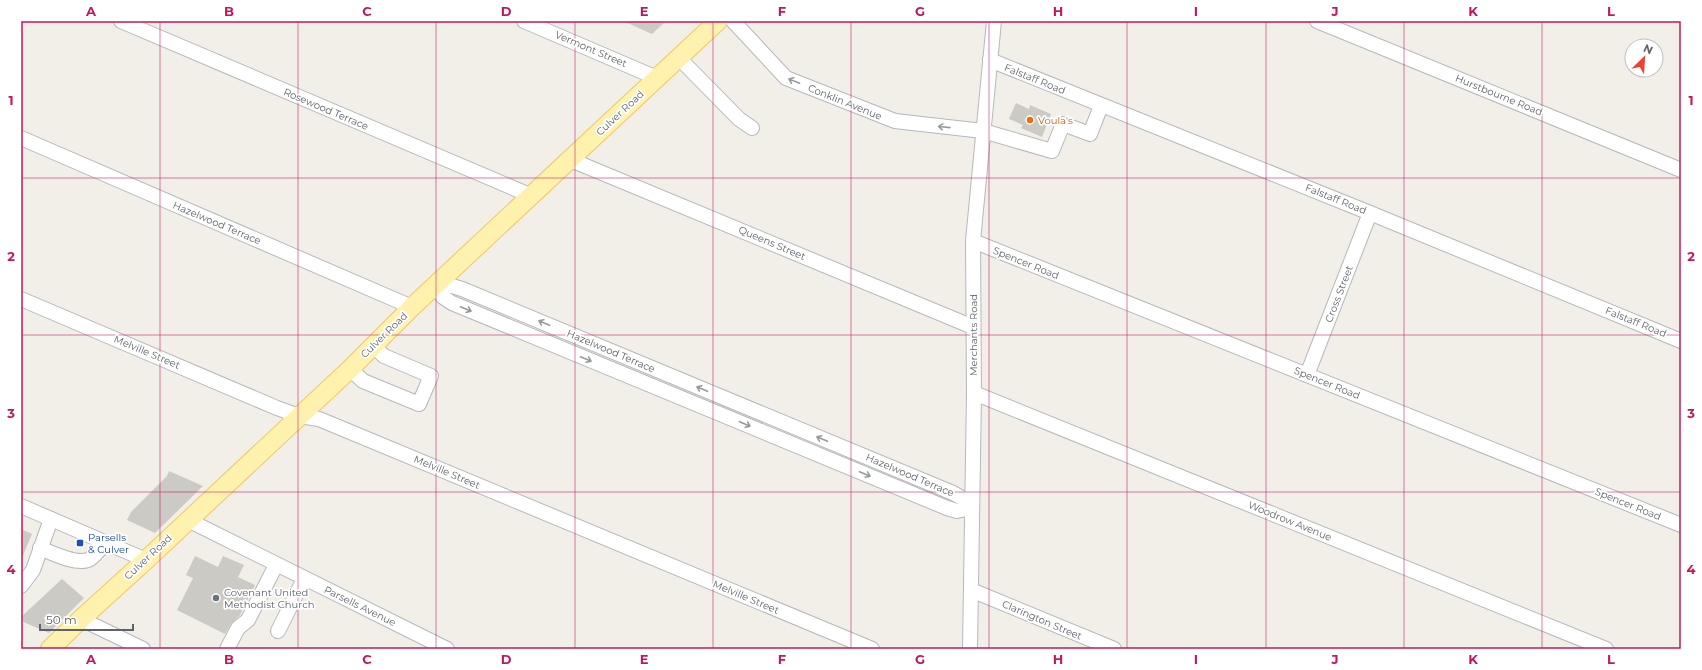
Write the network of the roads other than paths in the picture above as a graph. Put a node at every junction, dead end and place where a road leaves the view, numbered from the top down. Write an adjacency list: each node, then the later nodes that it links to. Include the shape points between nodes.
1 (121, 21): 16 (street, Rosewood Terrace)
2 (524, 21): 9 (street, Vermont Street)
3 (718, 21): 7 (main road, Culver Road)
4 (733, 21): 12 (street, Conklin Avenue, one-way to 4, via 895,121 786,78)
5 (994, 21): 8 (street, Merchants Road)
6 (1317, 21): 15 (street, Hurstbourne Road)
7 (679, 58): 9 (main road, Culver Road); 11 (street, via 739,119)
8 (990, 60): 10 (street, Falstaff Road); 12 (street, Merchants Road)
9 (657, 78): 14 (main road, Culver Road)
10 (1101, 106): 12 (street, Conklin Avenue, via 1090,134 1063,124 1052,151); 17 (street, Falstaff Road)
11 (752, 128)
12 (983, 131): 18 (street, Merchants Road)
13 (21, 138): 21 (street, Hazelwood Terrace)
14 (571, 160): 16 (main road, Culver Road); 22 (street, Queens Street)
15 (1681, 170)
16 (532, 196): 19 (main road, Culver Road)
17 (1370, 213): 23 (street, Falstaff Road); 26 (street, Cross Street)
18 (973, 241): 22 (street, Merchants Road); 26 (street, Spencer Road)
19 (436, 286): 21 (main road, Culver Road); 28 (street, Hazelwood Terrace, one-way to 19, via 462,289); 29 (street, Hazelwood Terrace, one-way to 29, via 443,297 452,303)
20 (21, 299): 30 (street, Melville Street)
21 (412, 308): 24 (main road, Culver Road)
22 (973, 327): 27 (street, Merchants Road)
23 (1681, 341)
24 (373, 346): 25 (main road, Culver Road); 25 (street, via 384,356 431,376 419,404 363,381)
25 (350, 369): 30 (main road, Culver Road)
26 (1307, 375): 35 (street, Spencer Road)
27 (974, 393): 32 (street, Merchants Road); 52 (street, Woodrow Avenue)
28 (727, 399): 29 (street); 32 (street, Hazelwood Terrace, one-way to 28, via 953,493)
29 (721, 415): 32 (street, Hazelwood Terrace, one-way to 32, via 947,508 956,511)
30 (299, 416): 34 (main road, Culver Road); 49 (street, Melville Street, via 319,419)
31 (21, 506): 33 (street)
32 (971, 508): 42 (street, Merchants Road)
33 (51, 519): 36 (street); 37 (street)
34 (188, 520): 38 (main road, Culver Road); 39 (street, Parsells Avenue)
35 (1681, 525)
36 (105, 543): 37 (street, via 96,554 83,562); 38 (street)
37 (40, 548): 41 (street, via 33,570)
38 (146, 560): 43 (main road, Culver Road)
39 (276, 565): 40 (street, Parsells Avenue); 47 (street, via 248,620 238,628)
40 (304, 579): 44 (street); 48 (street, Parsells Avenue)
41 (21, 586)
42 (971, 590): 50 (street, Merchants Road); 51 (street, Clarington Street)
43 (80, 618): 45 (main road, Culver Road); 46 (street)
44 (278, 631)
45 (50, 649)
46 (143, 649)
47 (227, 649)
48 (447, 649)
49 (872, 649)
50 (970, 649)
51 (1114, 649)
52 (1606, 649)

